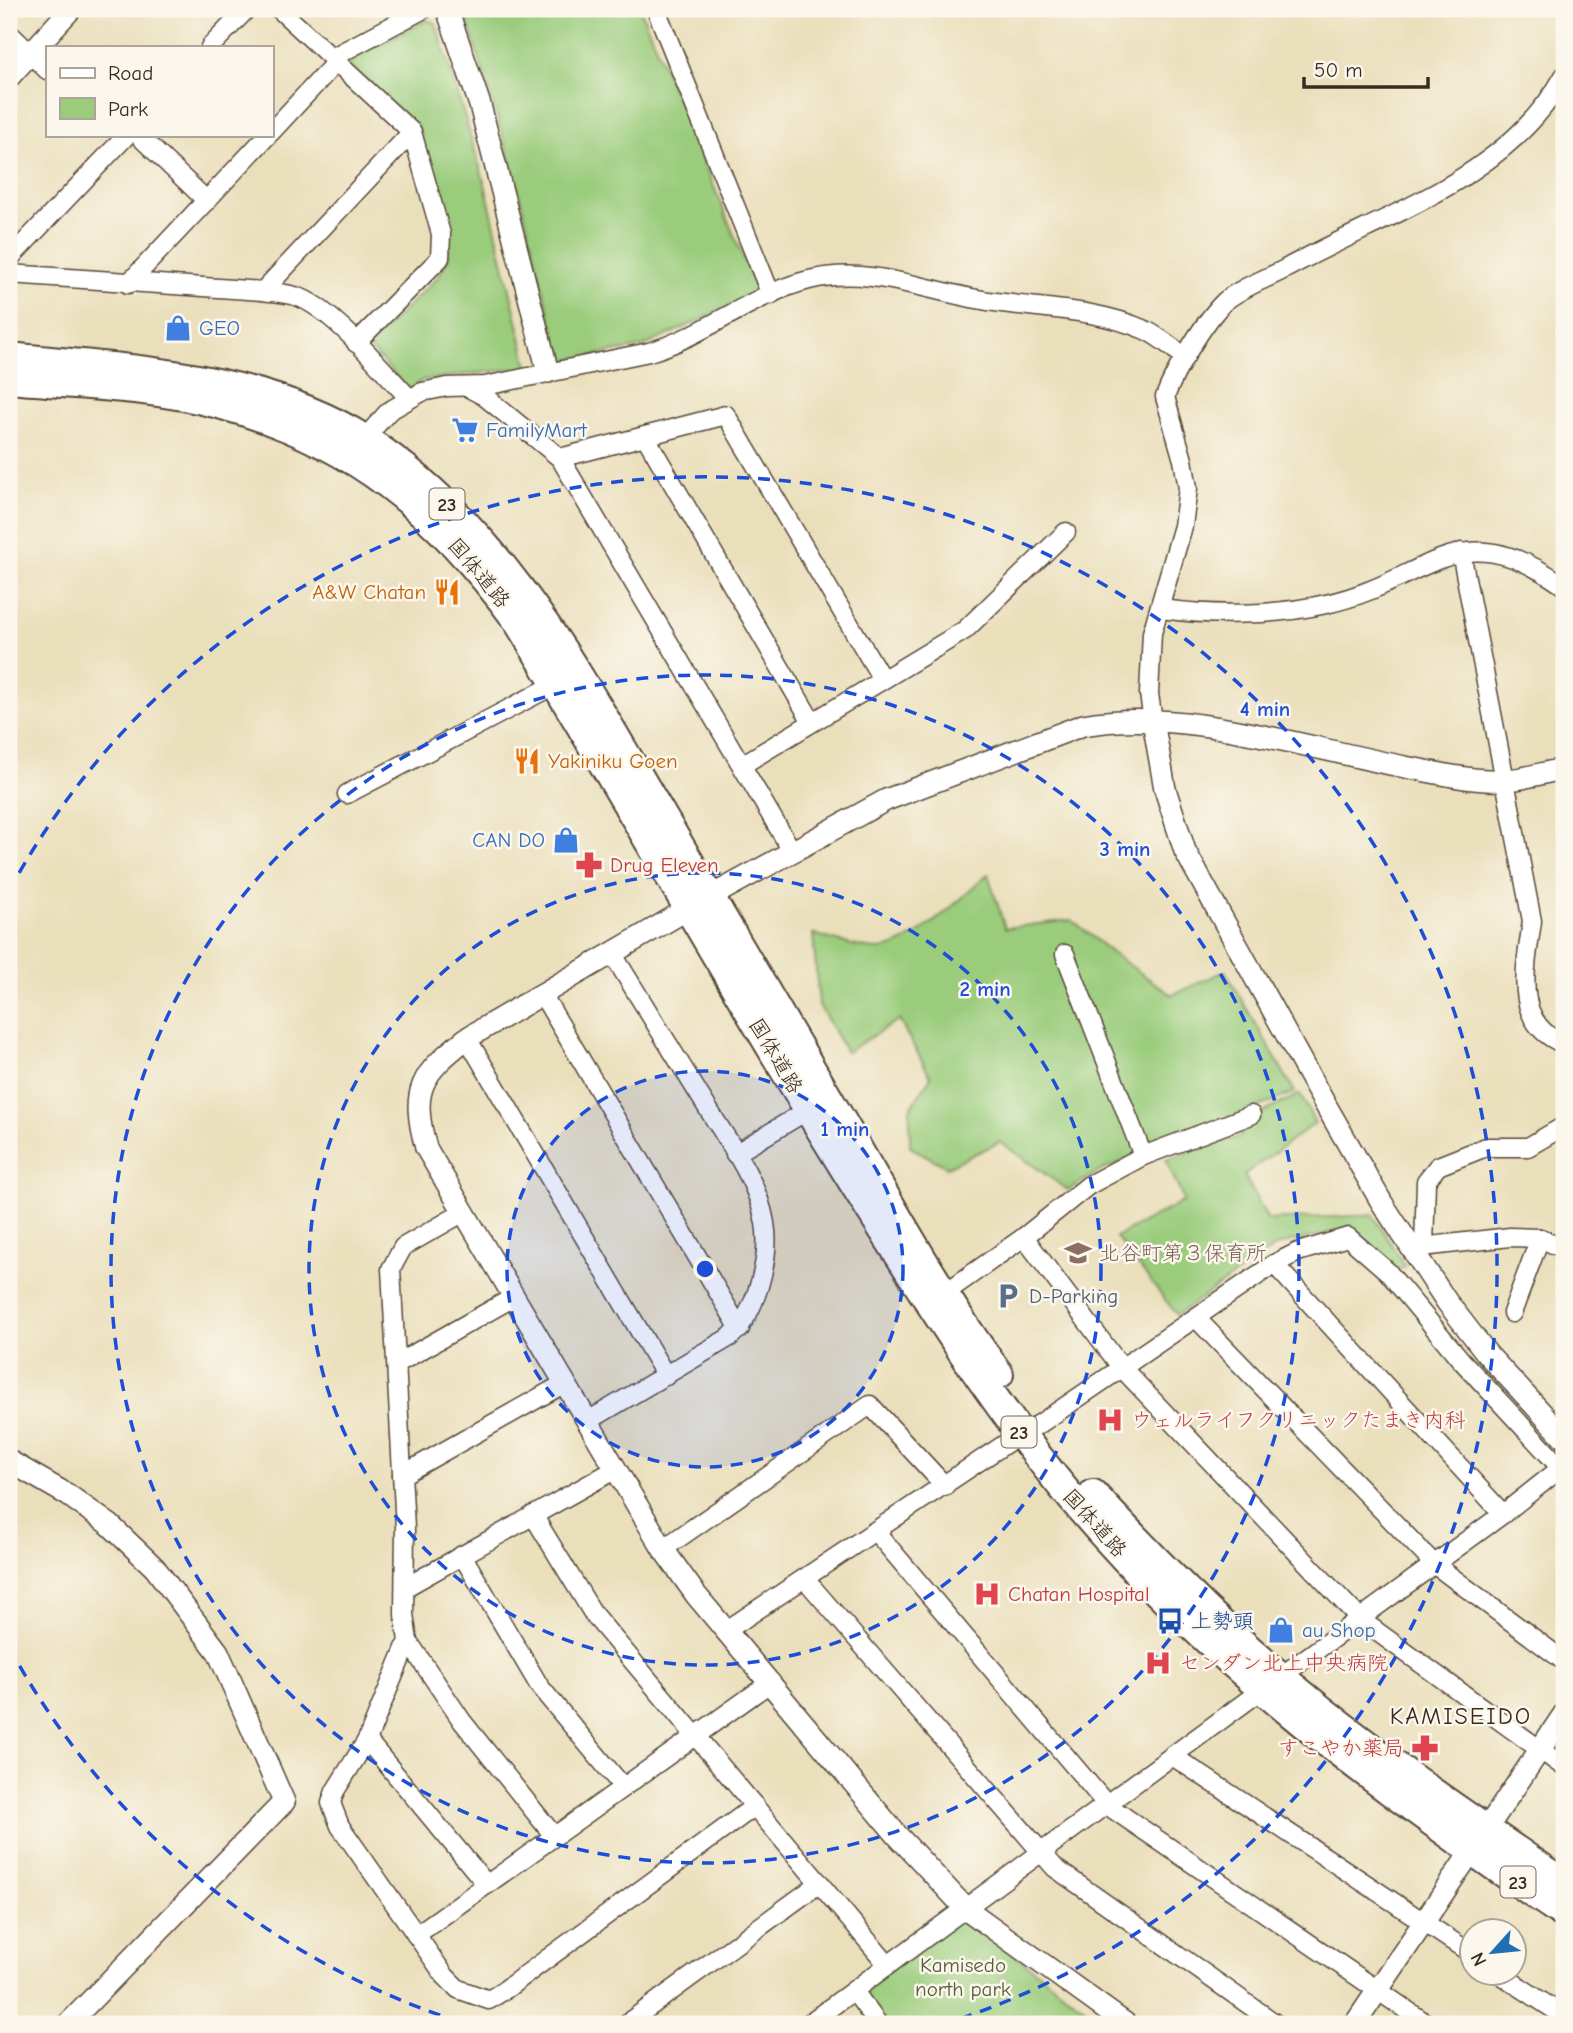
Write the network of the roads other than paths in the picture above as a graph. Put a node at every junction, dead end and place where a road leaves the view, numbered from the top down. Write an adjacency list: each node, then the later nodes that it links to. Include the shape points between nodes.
1 (71, 9): 9 (street)
2 (247, 9): 8 (street)
3 (279, 9): 10 (street)
4 (424, 9): 10 (street)
5 (447, 9): 27 (street, via 483,117)
6 (656, 9): 23 (street)
7 (9, 33): 9 (street)
8 (212, 46)
9 (30, 54): 11 (street); 13 (street)
10 (335, 59): 14 (street); 15 (street)
11 (46, 68)
12 (1564, 76): 26 (street, via 1525,127 1503,147 1445,188 1225,302)
13 (9, 77)
14 (273, 130)
15 (412, 132): 22 (street); 24 (street, via 442,251 432,267)
16 (126, 136): 18 (street); 19 (street)
17 (267, 136): 18 (street)
18 (207, 201): 21 (street)
19 (9, 260)
20 (9, 274): 21 (street)
21 (128, 284): 22 (street)
22 (263, 291): 24 (street, via 301,298)
23 (771, 295): 26 (street, via 808,280 881,276 987,301 1102,316 1146,330); 27 (street, via 669,347)
24 (356, 343): 30 (street)
25 (9, 357): 32 (main road, 国体道路 / 23, via 224,383 282,401)
26 (1185, 357): 37 (street, via 1165,397 1188,488)
27 (548, 372): 29 (street)
28 (9, 379): 39 (main road, 国体道路 / 23, via 140,391 218,404 327,443 413,501 447,535 482,572)
29 (466, 387): 30 (street, via 431,390); 33 (street, via 484,396)
30 (409, 398): 32 (street, via 389,411)
31 (645, 436): 33 (street); 38 (street, via 726,415); 41 (street)
32 (364, 439): 47 (main road, 国体道路 / 23, via 448,504 500,560 607,724)
33 (560, 458): 42 (street)
34 (1066, 532): 38 (street, via 965,630)
35 (1461, 552): 36 (street, via 1505,553); 37 (street, via 1362,594 1326,604 1218,613); 44 (street)
36 (1564, 586)
37 (1161, 609): 40 (street, via 1152,634 1149,694)
38 (882, 679): 41 (street)
39 (556, 684): 45 (street); 47 (main road, 国体道路 / 23)
40 (1153, 721): 44 (street, via 1227,730 1451,775); 46 (street, via 1111,720 1060,732 886,800); 61 (street, via 1172,817 1190,862 1323,1101)
41 (812, 722): 42 (street)
42 (742, 765): 46 (street)
43 (1564, 769): 44 (street)
44 (1506, 780): 52 (street, via 1532,921 1527,1008 1545,1037)
45 (347, 794)
46 (792, 851): 47 (street)
47 (699, 903): 48 (street); 53 (main road, 国体道路 / 23); 64 (main road, 国体道路 / 23)
48 (612, 953): 50 (street); 56 (street)
49 (1065, 954): 57 (street)
50 (542, 994): 51 (street); 68 (street)
51 (467, 1038): 58 (street, via 436,1062 424,1078 418,1098 418,1121 426,1148); 71 (street)
52 (1564, 1044)
53 (808, 1110): 56 (street); 74 (main road, 国体道路 / 23, via 925,1298)
54 (1251, 1115): 57 (street)
55 (1564, 1126): 61 (street, via 1528,1147 1486,1147 1438,1166 1426,1181)
56 (735, 1154): 68 (street, via 759,1200 766,1225 761,1278)
57 (1143, 1156): 59 (street, via 1089,1185)
58 (464, 1212): 65 (street); 69 (street, via 396,1255 390,1297)
59 (1024, 1237): 64 (street); 70 (street)
60 (1540, 1238): 61 (street); 62 (street); 66 (street)
61 (1417, 1248): 75 (street, via 1488,1355)
62 (1564, 1249)
63 (1273, 1264): 67 (street); 80 (street); 80 (street, via 1348,1237 1387,1271 1561,1468)
64 (945, 1293): 74 (main road, 国体道路 / 23)
65 (514, 1297): 69 (street); 72 (street)
66 (1512, 1313)
67 (1196, 1318): 70 (street); 85 (street)
68 (740, 1329): 71 (street)
69 (398, 1363): 78 (street)
70 (1121, 1367): 74 (street); 88 (street)
71 (666, 1376): 73 (street)
72 (565, 1383): 73 (street); 78 (street)
73 (588, 1421): 77 (street)
74 (1029, 1429): 79 (street); 93 (main road, 国体道路 / 23, via 1075,1502 1128,1561)
75 (1564, 1437)
76 (9, 1461): 119 (street, via 110,1525 155,1568 218,1652 284,1802)
77 (616, 1469): 81 (street); 83 (street)
78 (402, 1475): 87 (street)
79 (945, 1486): 82 (street); 83 (street, via 870,1405)
80 (1503, 1514): 85 (street)
81 (533, 1516): 84 (street); 95 (street, via 594,1615)
82 (876, 1532): 86 (street); 101 (street)
83 (663, 1549): 89 (street)
84 (462, 1555): 87 (street); 100 (street, via 540,1686)
85 (1434, 1564): 88 (street); 91 (street)
86 (804, 1579): 89 (street); 105 (street)
87 (406, 1587): 90 (street)
88 (1361, 1620): 93 (street); 97 (street)
89 (727, 1630): 92 (street)
90 (408, 1641): 96 (street); 103 (street, via 461,1721)
91 (1564, 1661)
92 (771, 1682): 95 (street); 109 (street, via 897,1835)
93 (1271, 1683): 98 (street); 104 (main road, 国体道路 / 23, via 1347,1761)
94 (1564, 1714): 97 (street)
95 (695, 1734): 100 (street); 102 (street)
96 (367, 1740): 108 (street); 112 (street, via 335,1791 333,1814)
97 (1541, 1751): 99 (street); 104 (street)
98 (1174, 1757): 101 (street); 111 (street)
99 (1564, 1767)
100 (622, 1787): 103 (street)
101 (1107, 1805): 105 (street); 117 (street)
102 (755, 1806): 106 (street); 112 (street, via 489,2000 450,1983)
103 (554, 1836): 108 (street)
104 (1479, 1840): 107 (main road, 国体道路 / 23); 110 (main road, 国体道路 / 23); 111 (street)
105 (1040, 1853): 109 (street); 124 (street)
106 (820, 1883): 114 (street); 120 (street)
107 (1564, 1883)
108 (487, 1885): 112 (street)
109 (965, 1908): 114 (street); 123 (street)
110 (1564, 1914)
111 (1424, 1923): 113 (street); 117 (street)
112 (416, 1935)
113 (1458, 1945)
114 (888, 1965): 116 (street)
115 (1522, 1988): 118 (street)
116 (854, 1991): 121 (street); 122 (street)
117 (1378, 1991): 125 (street); 126 (street)
118 (1564, 2016)
119 (68, 2024)
120 (626, 2024)
121 (808, 2024)
122 (878, 2024)
123 (1126, 2024)
124 (1276, 2024)
125 (1355, 2024)
126 (1427, 2024)

